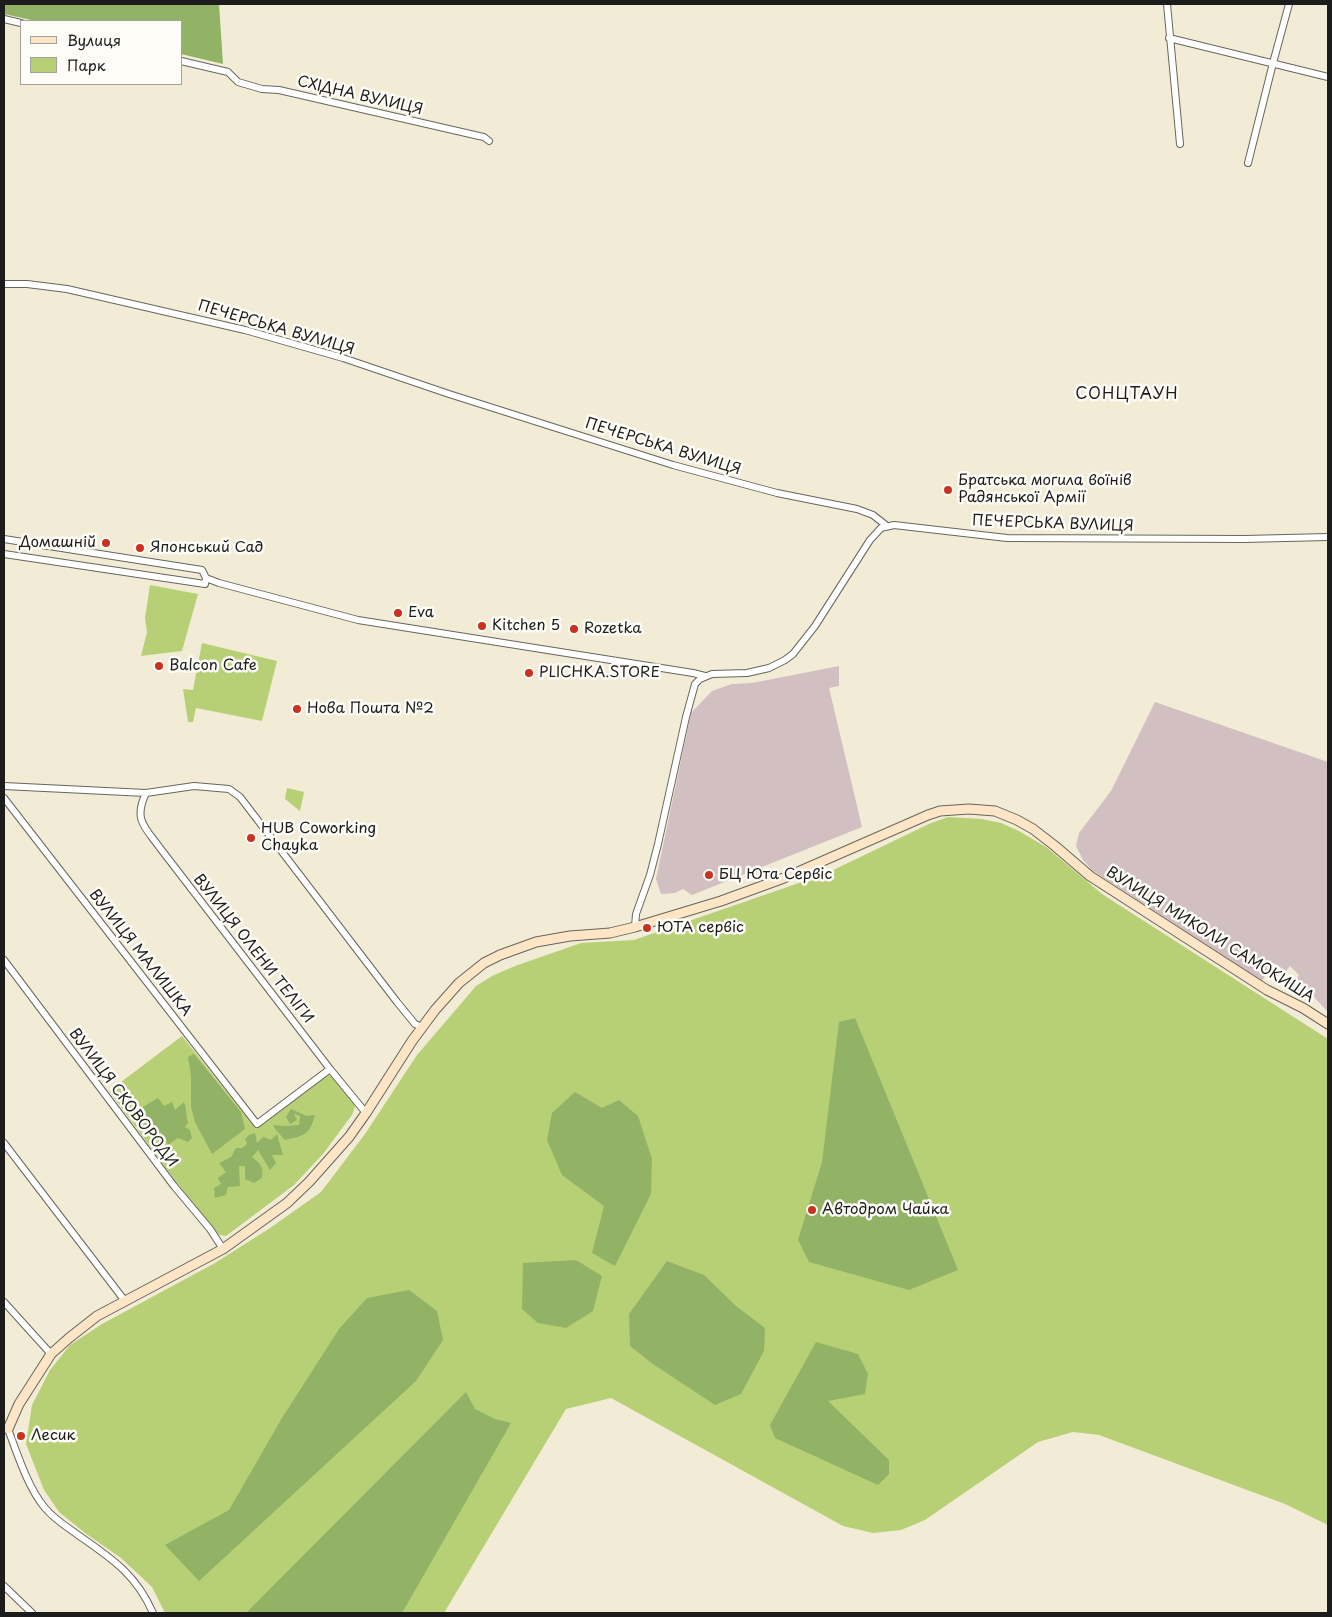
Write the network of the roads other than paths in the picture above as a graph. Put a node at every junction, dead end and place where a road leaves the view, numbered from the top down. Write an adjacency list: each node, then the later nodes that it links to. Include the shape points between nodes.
1 (1166, 4): 5 (street)
2 (1289, 4): 7 (street)
3 (4, 19): 4 (street)
4 (20, 23)
5 (1169, 38): 7 (street); 10 (street)
6 (182, 61): 9 (street, СХІДНА ВУЛИЦЯ, via 228,72 238,82 262,89 331,101 484,137)
7 (1273, 63): 8 (street); 11 (street)
8 (1328, 77)
9 (489, 141)
10 (1180, 144)
11 (1248, 164)
12 (4, 284): 13 (street, ПЕЧЕРСЬКА ВУЛИЦЯ, via 67,289 245,330 343,358 673,465 778,493 857,509)
13 (888, 526): 14 (street, ПЕЧЕРСЬКА ВУЛИЦЯ, via 1007,538); 18 (street, via 881,528 870,540 815,626 793,654 759,671)
14 (1328, 536)
15 (4, 539): 17 (street, via 202,570)
16 (4, 554): 17 (street, via 205,584)
17 (206, 578): 18 (street, via 358,620)
18 (705, 676): 22 (street, via 695,684 690,700 658,844 636,914)
19 (4, 786): 20 (street)
20 (146, 793): 25 (street, via 194,786 229,789 240,797 414,1024); 26 (street, ВУЛИЦЯ ОЛЕНИ ТЕЛІГИ, via 139,811 144,825)
21 (4, 798): 26 (street, ВУЛИЦЯ МАЛИШКА, via 257,1124)
22 (635, 927): 24 (street, ВУЛИЦЯ МИКОЛИ САМОКИША, via 754,890 928,815 954,809 986,810 1005,814 1033,829 1090,876 1267,990); 25 (street, ВУЛИЦЯ МИКОЛИ САМОКИША, via 536,942 500,955 459,982)
23 (4, 960): 29 (street, ВУЛИЦЯ СКОВОРОДИ)
24 (1328, 1024)
25 (422, 1027): 27 (street, ВУЛИЦЯ МИКОЛИ САМОКИША)
26 (330, 1069): 27 (street, ВУЛИЦЯ ОЛЕНИ ТЕЛІГИ)
27 (366, 1113): 29 (street, ВУЛИЦЯ МИКОЛИ САМОКИША, via 328,1161 287,1203)
28 (4, 1144): 30 (street)
29 (223, 1249): 30 (street, ВУЛИЦЯ МИКОЛИ САМОКИША)
30 (125, 1301): 32 (street, ВУЛИЦЯ МИКОЛИ САМОКИША, via 97,1316)
31 (4, 1302): 32 (street)
32 (51, 1354): 33 (street, ВУЛИЦЯ МИКОЛИ САМОКИША)
33 (6, 1424): 36 (street, via 22,1466 46,1509 128,1574 147,1599)
34 (4, 1586): 35 (street)
35 (32, 1613)
36 (153, 1613)

